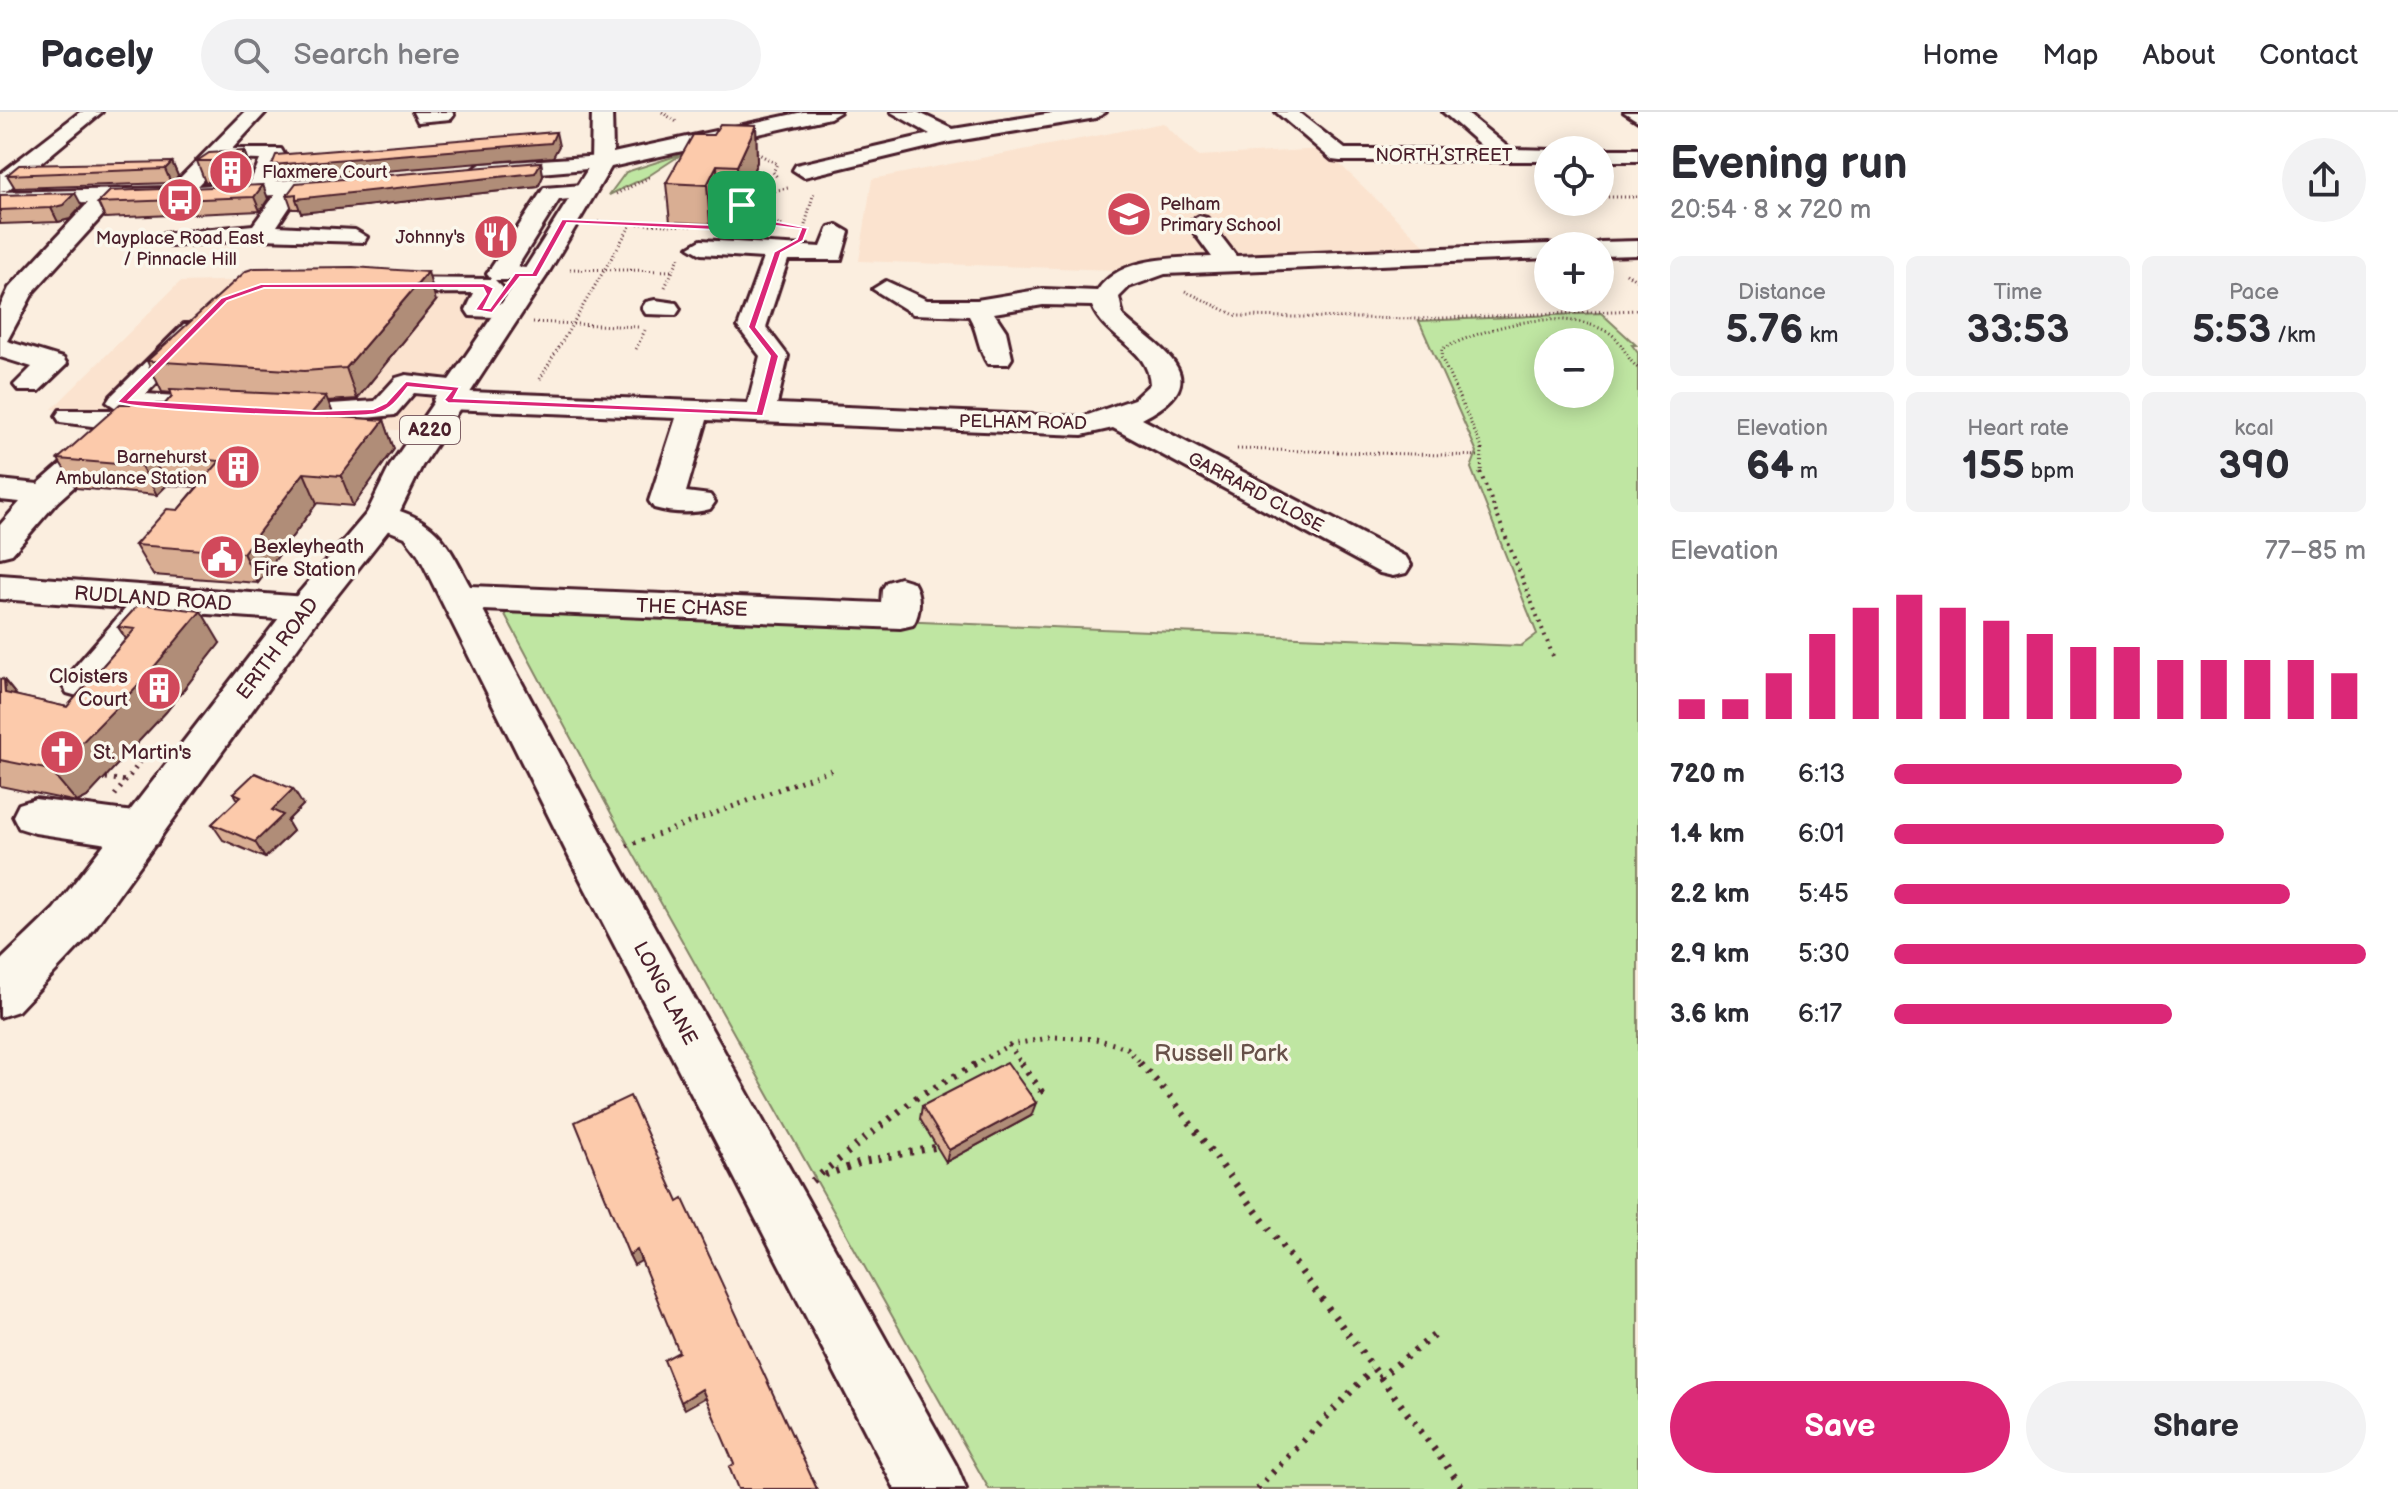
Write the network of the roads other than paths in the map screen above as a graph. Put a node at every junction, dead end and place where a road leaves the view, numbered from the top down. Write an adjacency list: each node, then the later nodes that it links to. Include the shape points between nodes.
1 (92, 112): 21 (street)
2 (256, 112): 25 (street)
3 (602, 112): 17 (street)
4 (901, 112): 11 (street)
5 (1096, 112): 11 (street)
6 (1286, 112): 13 (street, NORTH STREET, via 1340,155)
7 (1453, 112): 13 (street)
8 (819, 113): 17 (street)
9 (431, 115): 10 (street)
10 (402, 121)
11 (950, 136): 20 (street)
12 (239, 154): 23 (street, via 273,154)
13 (1504, 154): 14 (street, NORTH STREET)
14 (1534, 155)
15 (1614, 155): 16 (street)
16 (1638, 155)
17 (602, 162): 18 (street); 24 (street, ERITH ROAD / A220)
18 (456, 174)
19 (366, 182): 22 (street)
20 (802, 182)
21 (0, 185)
22 (291, 189): 23 (street); 29 (street)
23 (258, 191): 25 (street)
24 (583, 192): 39 (street, ERITH ROAD / A220); 39 (street, via 552,193 500,274)
25 (176, 195): 26 (street)
26 (108, 196): 27 (street); 46 (street, via 20,290)
27 (0, 199)
28 (1199, 223): 38 (street)
29 (260, 232): 32 (street); 33 (street)
30 (837, 232): 36 (street, via 832,255)
31 (704, 233): 36 (street)
32 (355, 237)
33 (171, 239)
34 (1638, 248): 35 (street)
35 (1614, 249)
36 (778, 252): 51 (street, via 744,326 774,356)
37 (1534, 252): 38 (street)
38 (1229, 263): 42 (street, via 1146,270 1113,286)
39 (536, 271): 45 (street, ERITH ROAD / A220)
40 (342, 286): 45 (street, via 484,285 490,294 479,310)
41 (886, 289): 43 (street, via 922,308)
42 (1106, 299): 43 (street, via 1043,297); 53 (street, PELHAM ROAD, via 1111,318 1142,342 1163,370 1160,393 1144,408)
43 (977, 308): 47 (street, via 992,331)
44 (214, 310): 49 (street, PELHAM ROAD, via 122,402 316,414 374,412 390,404 406,384)
45 (506, 316): 49 (street, ERITH ROAD / A220)
46 (3, 344): 48 (street, via 53,364)
47 (998, 358)
48 (29, 385)
49 (452, 394): 50 (street, PELHAM ROAD, via 525,404); 59 (street, ERITH ROAD / A220, via 406,466)
50 (694, 411): 51 (street, PELHAM ROAD); 58 (street, via 666,501)
51 (760, 414): 53 (street, PELHAM ROAD, via 1082,426)
52 (71, 416): 54 (street)
53 (1119, 419): 61 (street, GARRARD CLOSE)
54 (128, 420): 55 (street); 57 (street)
55 (383, 438)
56 (0, 490): 57 (street)
57 (45, 495): 60 (street)
58 (698, 502)
59 (382, 516): 64 (street, LONG LANE, via 417,530); 66 (street, ERITH ROAD / A220)
60 (0, 546)
61 (1393, 565)
62 (0, 587): 65 (street, RUDLAND ROAD)
63 (900, 590): 64 (street, THE CHASE, via 900,616)
64 (459, 597): 71 (street, LONG LANE, via 593,859)
65 (156, 598): 66 (street, RUDLAND ROAD); 67 (street)
66 (306, 609): 69 (street, ERITH ROAD / A220)
67 (81, 683)
68 (35, 816): 69 (street)
69 (125, 816): 70 (street, ERITH ROAD / A220, via 71,923)
70 (0, 995)
71 (932, 1489)

